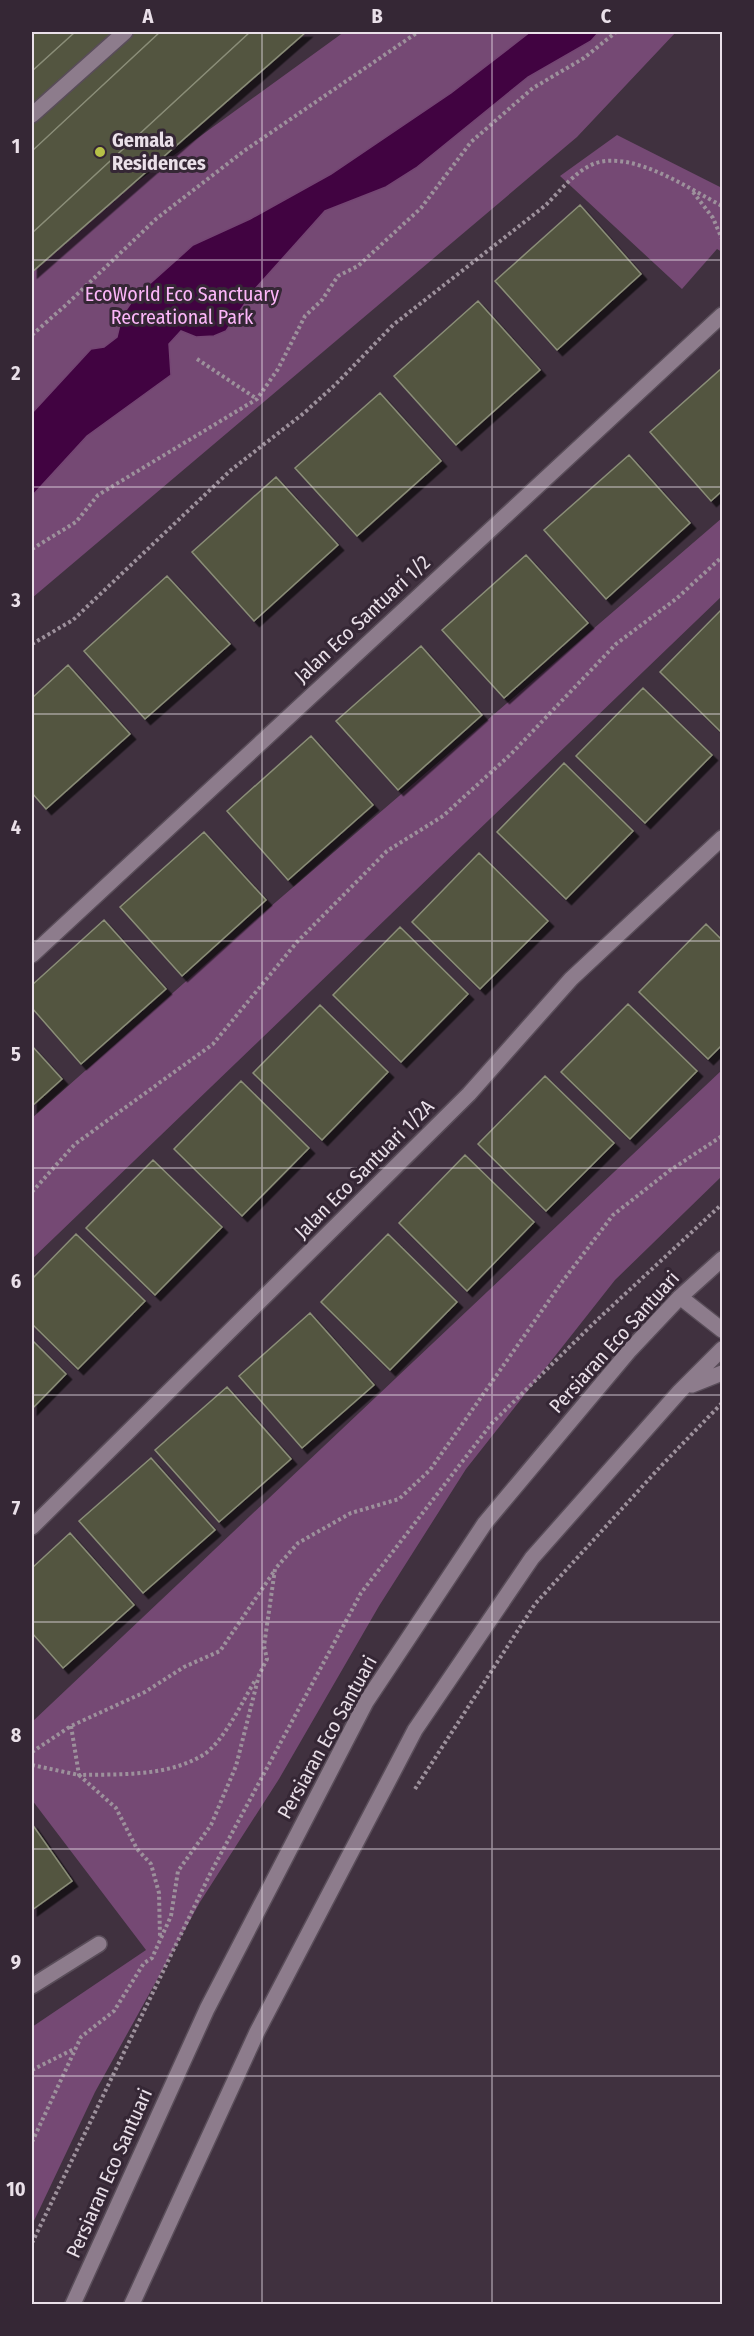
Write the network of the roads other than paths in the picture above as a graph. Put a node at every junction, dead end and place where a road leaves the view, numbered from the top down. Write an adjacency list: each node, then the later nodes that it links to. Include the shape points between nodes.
1 (125, 32): 2 (street)
2 (32, 115)
3 (723, 315): 5 (street, Jalan Eco Santuari 1/2)
4 (723, 838): 12 (street, Jalan Eco Santuari 1/2A, via 571,979 470,1094)
5 (32, 955)
6 (723, 1259): 7 (street, Persiaran Eco Santuari)
7 (680, 1297): 8 (street); 15 (street, Persiaran Eco Santuari, via 630,1350 484,1523 366,1702 207,2009)
8 (723, 1329)
9 (723, 1349): 11 (street)
10 (723, 1373): 11 (street)
11 (680, 1391): 16 (street, via 532,1558 415,1730 257,2032)
12 (32, 1527)
13 (99, 1944): 14 (street)
14 (32, 1986)
15 (73, 2304)
16 (132, 2304)

